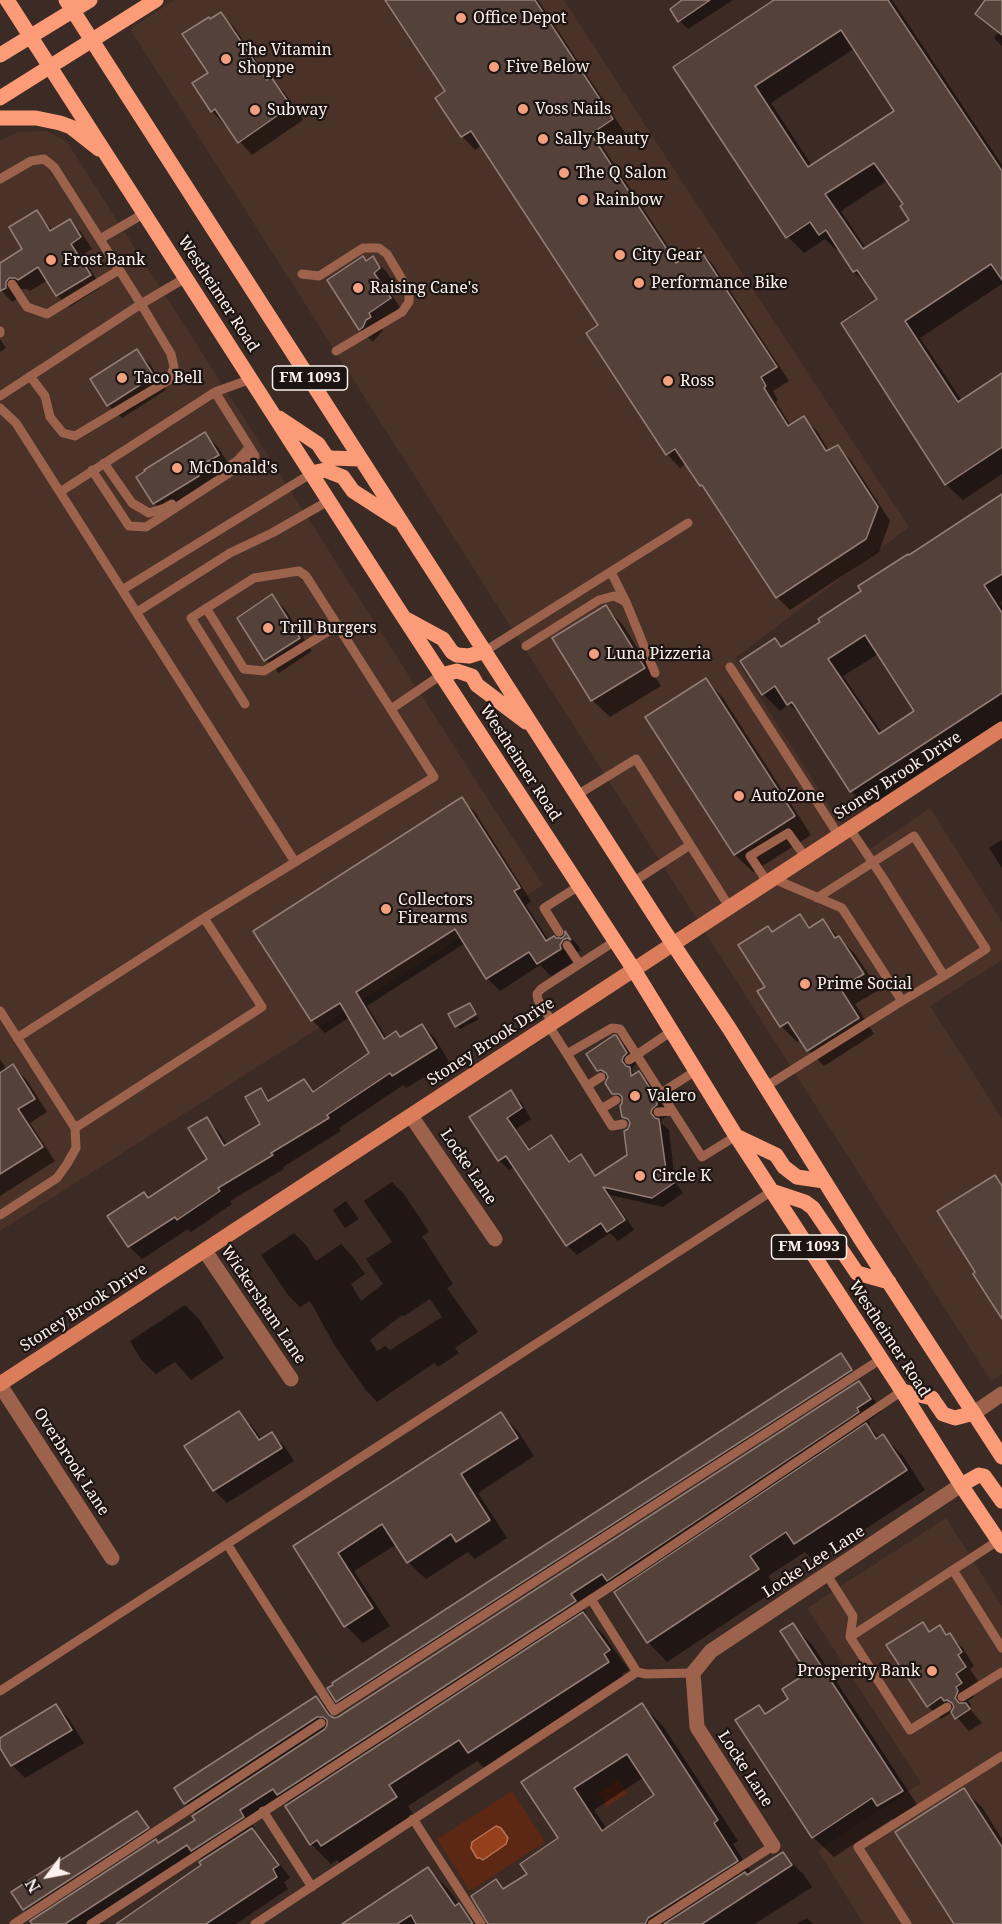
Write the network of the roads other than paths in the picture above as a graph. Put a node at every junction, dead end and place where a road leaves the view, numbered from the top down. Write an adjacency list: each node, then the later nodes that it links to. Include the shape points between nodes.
1 (7, 0): 5 (main road, Westheimer Road / FM 1093)
2 (90, 0): 4 (main road)
3 (156, 0): 6 (main road)
4 (70, 5): 5 (main road); 6 (main road, Westheimer Road / FM 1093)
5 (31, 37): 7 (main road); 8 (main road, Westheimer Road / FM 1093)
6 (93, 41): 8 (main road); 28 (main road, Westheimer Road / FM 1093)
7 (0, 56)
8 (51, 68): 9 (main road); 11 (main road, Westheimer Road / FM 1093)
9 (0, 98)
10 (0, 118): 11 (main road, via 60,123)
11 (108, 156): 13 (main road, Westheimer Road / FM 1093)
12 (0, 179): 14 (lane, via 31,161 44,159 54,167)
13 (145, 213): 14 (lane); 17 (main road, Westheimer Road / FM 1093)
14 (100, 239): 15 (lane)
15 (119, 270): 18 (lane, via 47,314 27,307); 19 (lane)
16 (302, 274): 20 (lane, via 319,276 363,248 379,248 387,254 409,291 409,302 402,312)
17 (186, 277): 19 (lane); 22 (main road, Westheimer Road / FM 1093)
18 (12, 284)
19 (141, 304): 21 (lane); 21 (lane, via 171,354 174,367 168,380 75,436 63,433 50,417 45,396)
20 (336, 351)
21 (30, 376): 24 (lane)
22 (251, 379): 23 (lane); 26 (main road, Westheimer Road / FM 1093)
23 (215, 392): 27 (lane); 29 (lane)
24 (0, 396)
25 (0, 408): 32 (lane, via 16,423)
26 (274, 415): 28 (main road, via 318,444 326,456); 31 (main road, Westheimer Road / FM 1093)
27 (249, 448): 29 (lane, via 237,461 165,508 149,513 132,503); 30 (lane, via 255,456 146,527 129,526)
28 (362, 459): 34 (main road, Westheimer Road / FM 1093)
29 (104, 463): 30 (lane)
30 (92, 470): 32 (lane)
31 (312, 473): 33 (main road, Westheimer Road / FM 1093); 34 (main road, via 325,470 343,477 353,491); 37 (lane)
32 (60, 492): 37 (lane)
33 (330, 500): 40 (lane, via 230,553); 41 (main road, Westheimer Road / FM 1093)
34 (403, 523): 44 (main road, Westheimer Road / FM 1093)
35 (688, 523): 36 (lane)
36 (611, 572): 38 (lane); 44 (lane)
37 (122, 590): 40 (lane)
38 (626, 602): 43 (lane, via 614,596 599,600); 46 (lane)
39 (206, 608): 42 (lane, via 254,578 299,571); 42 (lane, via 244,669 264,671); 48 (lane, via 191,618)
40 (136, 612): 56 (lane)
41 (405, 619): 44 (main road, via 443,639 457,655); 47 (main road, Westheimer Road / FM 1093)
42 (337, 626): 49 (lane)
43 (526, 646)
44 (485, 651): 50 (main road, Westheimer Road / FM 1093)
45 (730, 667): 53 (lane)
46 (655, 673)
47 (441, 675): 49 (lane); 50 (main road, via 458,671 472,676 477,685); 60 (main road, Westheimer Road / FM 1093)
48 (245, 704)
49 (391, 710): 56 (lane, via 434,777)
50 (534, 727): 52 (main road, Westheimer Road / FM 1093)
51 (1002, 729): 53 (street, Stoney Brook Drive)
52 (577, 795): 54 (lane, via 636,759); 59 (main road, Westheimer Road / FM 1093)
53 (844, 833): 55 (street, Stoney Brook Drive); 57 (lane)
54 (690, 845): 59 (lane); 62 (lane)
55 (806, 858): 58 (street, Stoney Brook Drive); 58 (lane, via 788,833 750,856)
56 (295, 862): 63 (lane)
57 (872, 862): 61 (lane); 70 (lane); 70 (lane, via 914,836 986,949)
58 (771, 881): 61 (lane); 62 (street, Stoney Brook Drive)
59 (633, 882): 67 (main road, Westheimer Road / FM 1093)
60 (579, 886): 64 (lane, via 544,908); 65 (main road, Westheimer Road / FM 1093)
61 (817, 898): 71 (lane, via 842,908)
62 (730, 908): 67 (street, Stoney Brook Drive)
63 (204, 918): 75 (lane); 89 (lane, via 262,1007)
64 (559, 932)
65 (615, 941): 68 (lane); 69 (main road, Westheimer Road / FM 1093)
66 (567, 945): 68 (lane)
67 (673, 945): 69 (street, Stoney Brook Drive); 81 (main road, Westheimer Road / FM 1093)
68 (579, 963): 73 (lane, via 537,994)
69 (634, 970): 73 (street, Stoney Brook Drive); 74 (main road, Westheimer Road / FM 1093)
70 (944, 976): 71 (lane)
71 (902, 1001): 81 (lane)
72 (0, 1011): 75 (lane)
73 (551, 1024): 76 (lane); 87 (street, Stoney Brook Drive)
74 (672, 1031): 77 (lane); 78 (main road, Westheimer Road / FM 1093)
75 (17, 1038): 89 (lane)
76 (567, 1054): 77 (lane, via 612,1028 620,1029); 80 (lane)
77 (633, 1057): 82 (lane)
78 (696, 1070): 82 (lane); 90 (main road, Westheimer Road / FM 1093)
79 (601, 1077): 80 (lane)
80 (587, 1086): 84 (lane)
81 (765, 1087): 91 (main road, Westheimer Road / FM 1093)
82 (661, 1094): 85 (lane)
83 (616, 1100): 84 (lane)
84 (601, 1109): 88 (lane, via 612,1126)
85 (672, 1111): 86 (lane); 90 (lane, via 702,1157)
86 (658, 1112)
87 (411, 1116): 94 (street, Locke Lane); 95 (street, Stoney Brook Drive)
88 (622, 1124)
89 (75, 1128): 93 (lane, via 75,1148 57,1178)
90 (736, 1136): 91 (main road, via 776,1155 797,1177); 92 (main road, Westheimer Road / FM 1093)
91 (824, 1180): 96 (main road, Westheimer Road / FM 1093)
92 (772, 1191): 96 (main road, via 813,1208 857,1273); 97 (main road, Westheimer Road / FM 1093); 107 (lane)
93 (0, 1215)
94 (495, 1239)
95 (205, 1251): 98 (street, Wickersham Lane); 99 (street, Stoney Brook Drive)
96 (889, 1282): 102 (main road, Westheimer Road / FM 1093)
97 (881, 1359): 100 (main road, Westheimer Road / FM 1093); 107 (lane, via 334,1711)
98 (291, 1379)
99 (0, 1385): 108 (street, Overbrook Lane)
100 (902, 1391): 102 (main road, via 932,1398 943,1414 955,1418); 104 (main road, Westheimer Road / FM 1093); 111 (lane)
101 (1002, 1394): 102 (street)
102 (974, 1413): 103 (main road, Westheimer Road / FM 1093)
103 (1002, 1457)
104 (961, 1485): 105 (main road, via 984,1476); 106 (main road, Westheimer Road / FM 1093); 110 (street, Locke Lee Lane)
105 (1002, 1501)
106 (1000, 1543): 109 (lane)
107 (227, 1544): 117 (lane)
108 (112, 1558)
109 (953, 1570): 112 (lane); 113 (lane)
110 (827, 1575): 112 (lane, via 853,1616); 116 (street, Locke Lee Lane, via 711,1651)
111 (591, 1599): 114 (lane); 123 (lane)
112 (850, 1637): 119 (lane, via 910,1730)
113 (1002, 1648)
114 (637, 1672): 116 (lane); 124 (lane)
115 (1002, 1672): 118 (lane)
116 (693, 1673): 125 (street, Locke Lane, via 697,1727)
117 (0, 1691)
118 (962, 1697)
119 (947, 1707)
120 (321, 1723): 127 (lane)
121 (999, 1757): 122 (lane); 132 (lane, via 858,1847)
122 (1002, 1767)
123 (263, 1811): 126 (lane); 128 (lane)
124 (413, 1819): 126 (lane); 130 (lane)
125 (772, 1846): 131 (lane)
126 (312, 1887): 129 (lane)
127 (14, 1924)
128 (91, 1924)
129 (255, 1924)
130 (481, 1924)
131 (652, 1924)
132 (907, 1924)

